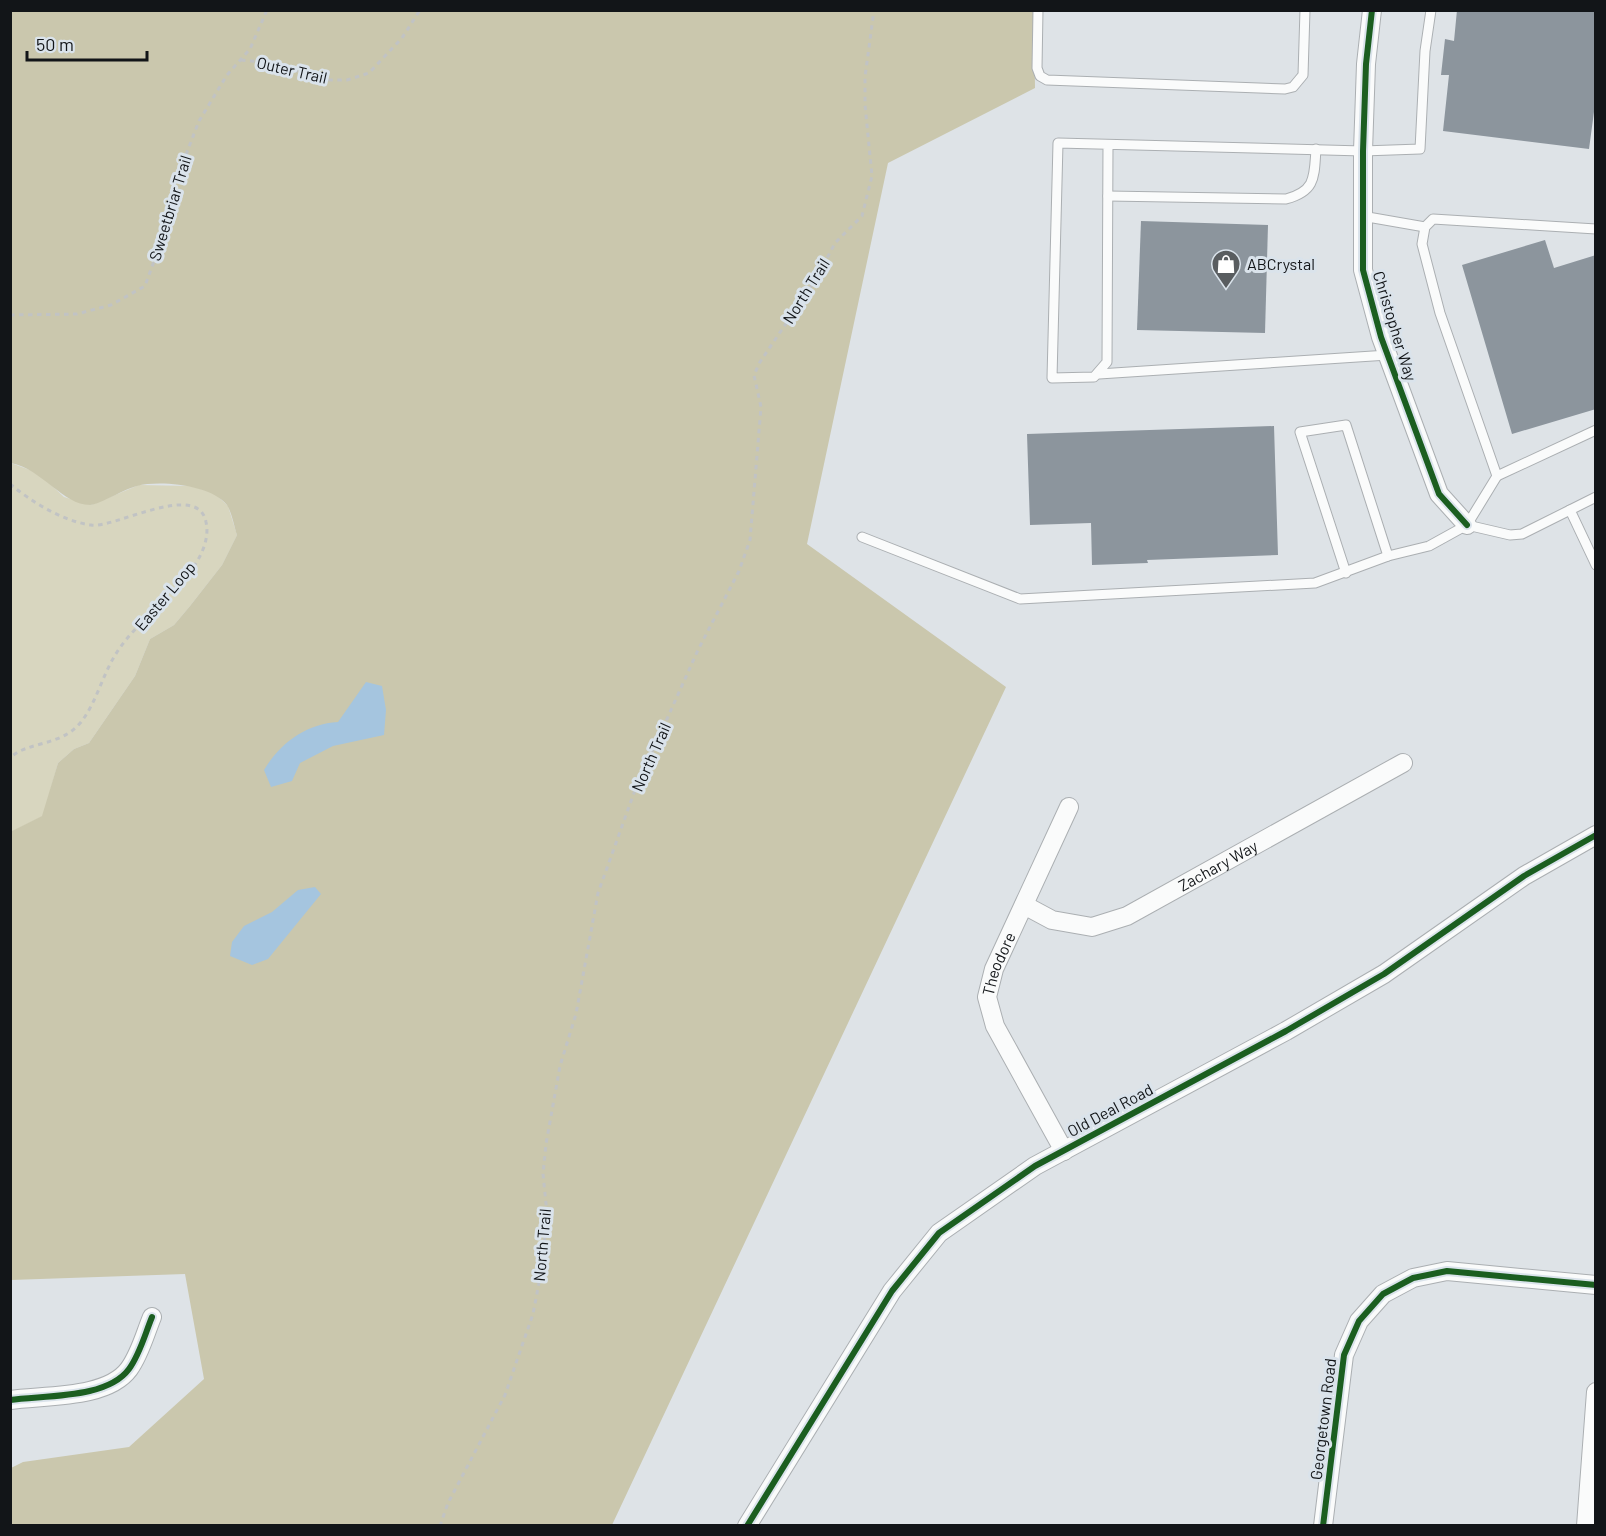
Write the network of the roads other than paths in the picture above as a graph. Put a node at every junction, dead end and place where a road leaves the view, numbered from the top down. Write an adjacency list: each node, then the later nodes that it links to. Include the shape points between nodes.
1 (1038, 10): 2 (lane, via 1037,68 1047,80 1285,89 1293,87 1303,75)
2 (1305, 10)
3 (1372, 10): 7 (street, Christopher Way)
4 (1431, 10): 7 (lane, via 1420,149)
5 (1108, 145): 6 (lane); 8 (lane); 13 (lane, via 1058,143 1052,378)
6 (1316, 150): 7 (lane); 8 (lane, via 1310,187 1304,194 1287,199)
7 (1363, 151): 9 (street, Christopher Way)
8 (1108, 196): 13 (lane, via 1107,362)
9 (1361, 216): 10 (lane); 12 (street, Christopher Way, via 1363,270)
10 (1425, 227): 11 (lane, via 1433,219); 15 (lane, via 1422,244 1440,313)
11 (1596, 229)
12 (1388, 355): 13 (lane); 18 (street, Christopher Way, via 1439,494)
13 (1099, 374)
14 (1596, 430): 15 (lane)
15 (1497, 476): 18 (lane)
16 (1596, 497): 17 (lane)
17 (1570, 510): 18 (lane, via 1522,534); 21 (lane)
18 (1467, 525): 20 (lane, via 1429,546)
19 (862, 537): 22 (lane, via 1020,599 1315,583)
20 (1389, 556): 22 (lane); 22 (lane, via 1346,425 1300,432)
21 (1596, 565)
22 (1346, 573)
23 (1403, 763): 26 (street, Zachary Way, via 1127,916 1092,927 1052,920)
24 (1069, 807): 26 (street, Theodore)
25 (1596, 835): 27 (street, Old Deal Road, via 1524,876 1384,974)
26 (1024, 905): 27 (street, Theodore, via 994,969 987,997 994,1026)
27 (1064, 1151): 32 (street, Old Deal Road, via 984,1199 939,1233 915,1260 891,1290)
28 (1596, 1285): 33 (street, Georgetown Road, via 1447,1271 1413,1278 1383,1294 1359,1321 1344,1355)
29 (152, 1317): 31 (street, via 134,1361 118,1381 91,1391)
30 (1596, 1392): 34 (street)
31 (10, 1400)
32 (747, 1526)
33 (1323, 1526)
34 (1586, 1526)

